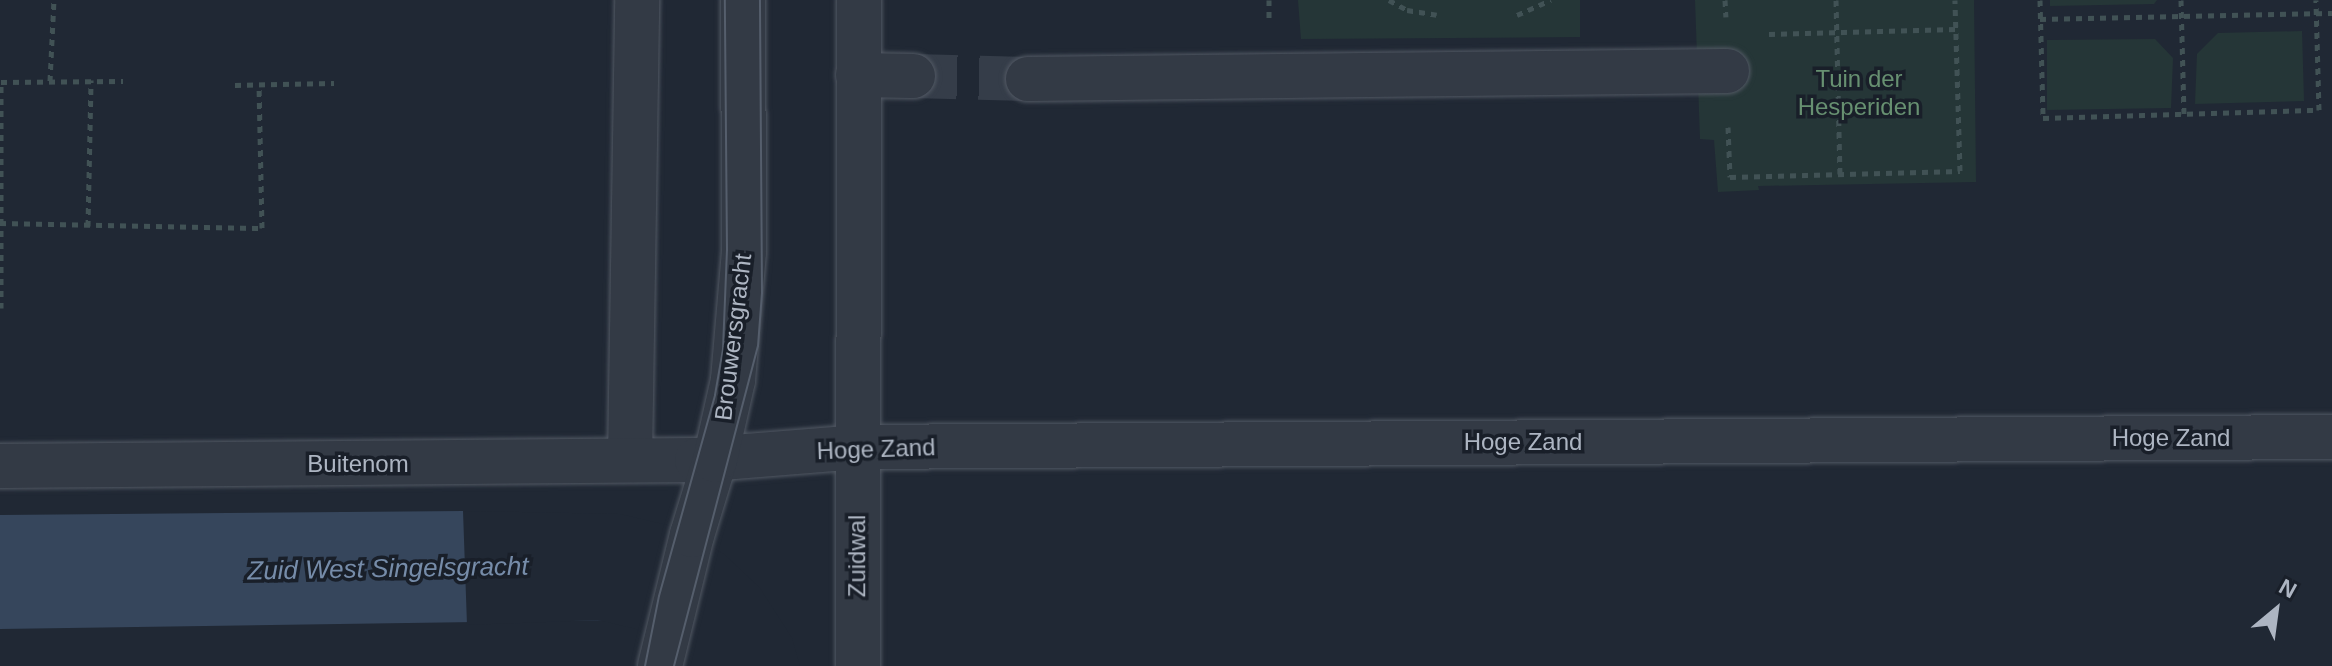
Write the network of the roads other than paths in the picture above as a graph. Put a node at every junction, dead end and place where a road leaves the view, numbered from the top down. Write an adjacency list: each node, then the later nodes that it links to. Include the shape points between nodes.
1 (637, 0): 10 (street)
2 (743, 0): 11 (street, Brouwersgracht, via 741,307 733,380)
3 (859, 0): 5 (street)
4 (1727, 53): 7 (street)
5 (858, 75): 6 (street); 9 (street)
6 (913, 76)
7 (1028, 79)
8 (2332, 437): 9 (street, Hoge Zand)
9 (857, 447): 11 (street, Hoge Zand); 14 (street, Zuidwal)
10 (630, 460): 11 (street, Buitenom); 12 (street, Buitenom)
11 (715, 460): 13 (street, Brouwersgracht)
12 (0, 466)
13 (661, 656)
14 (858, 666)

